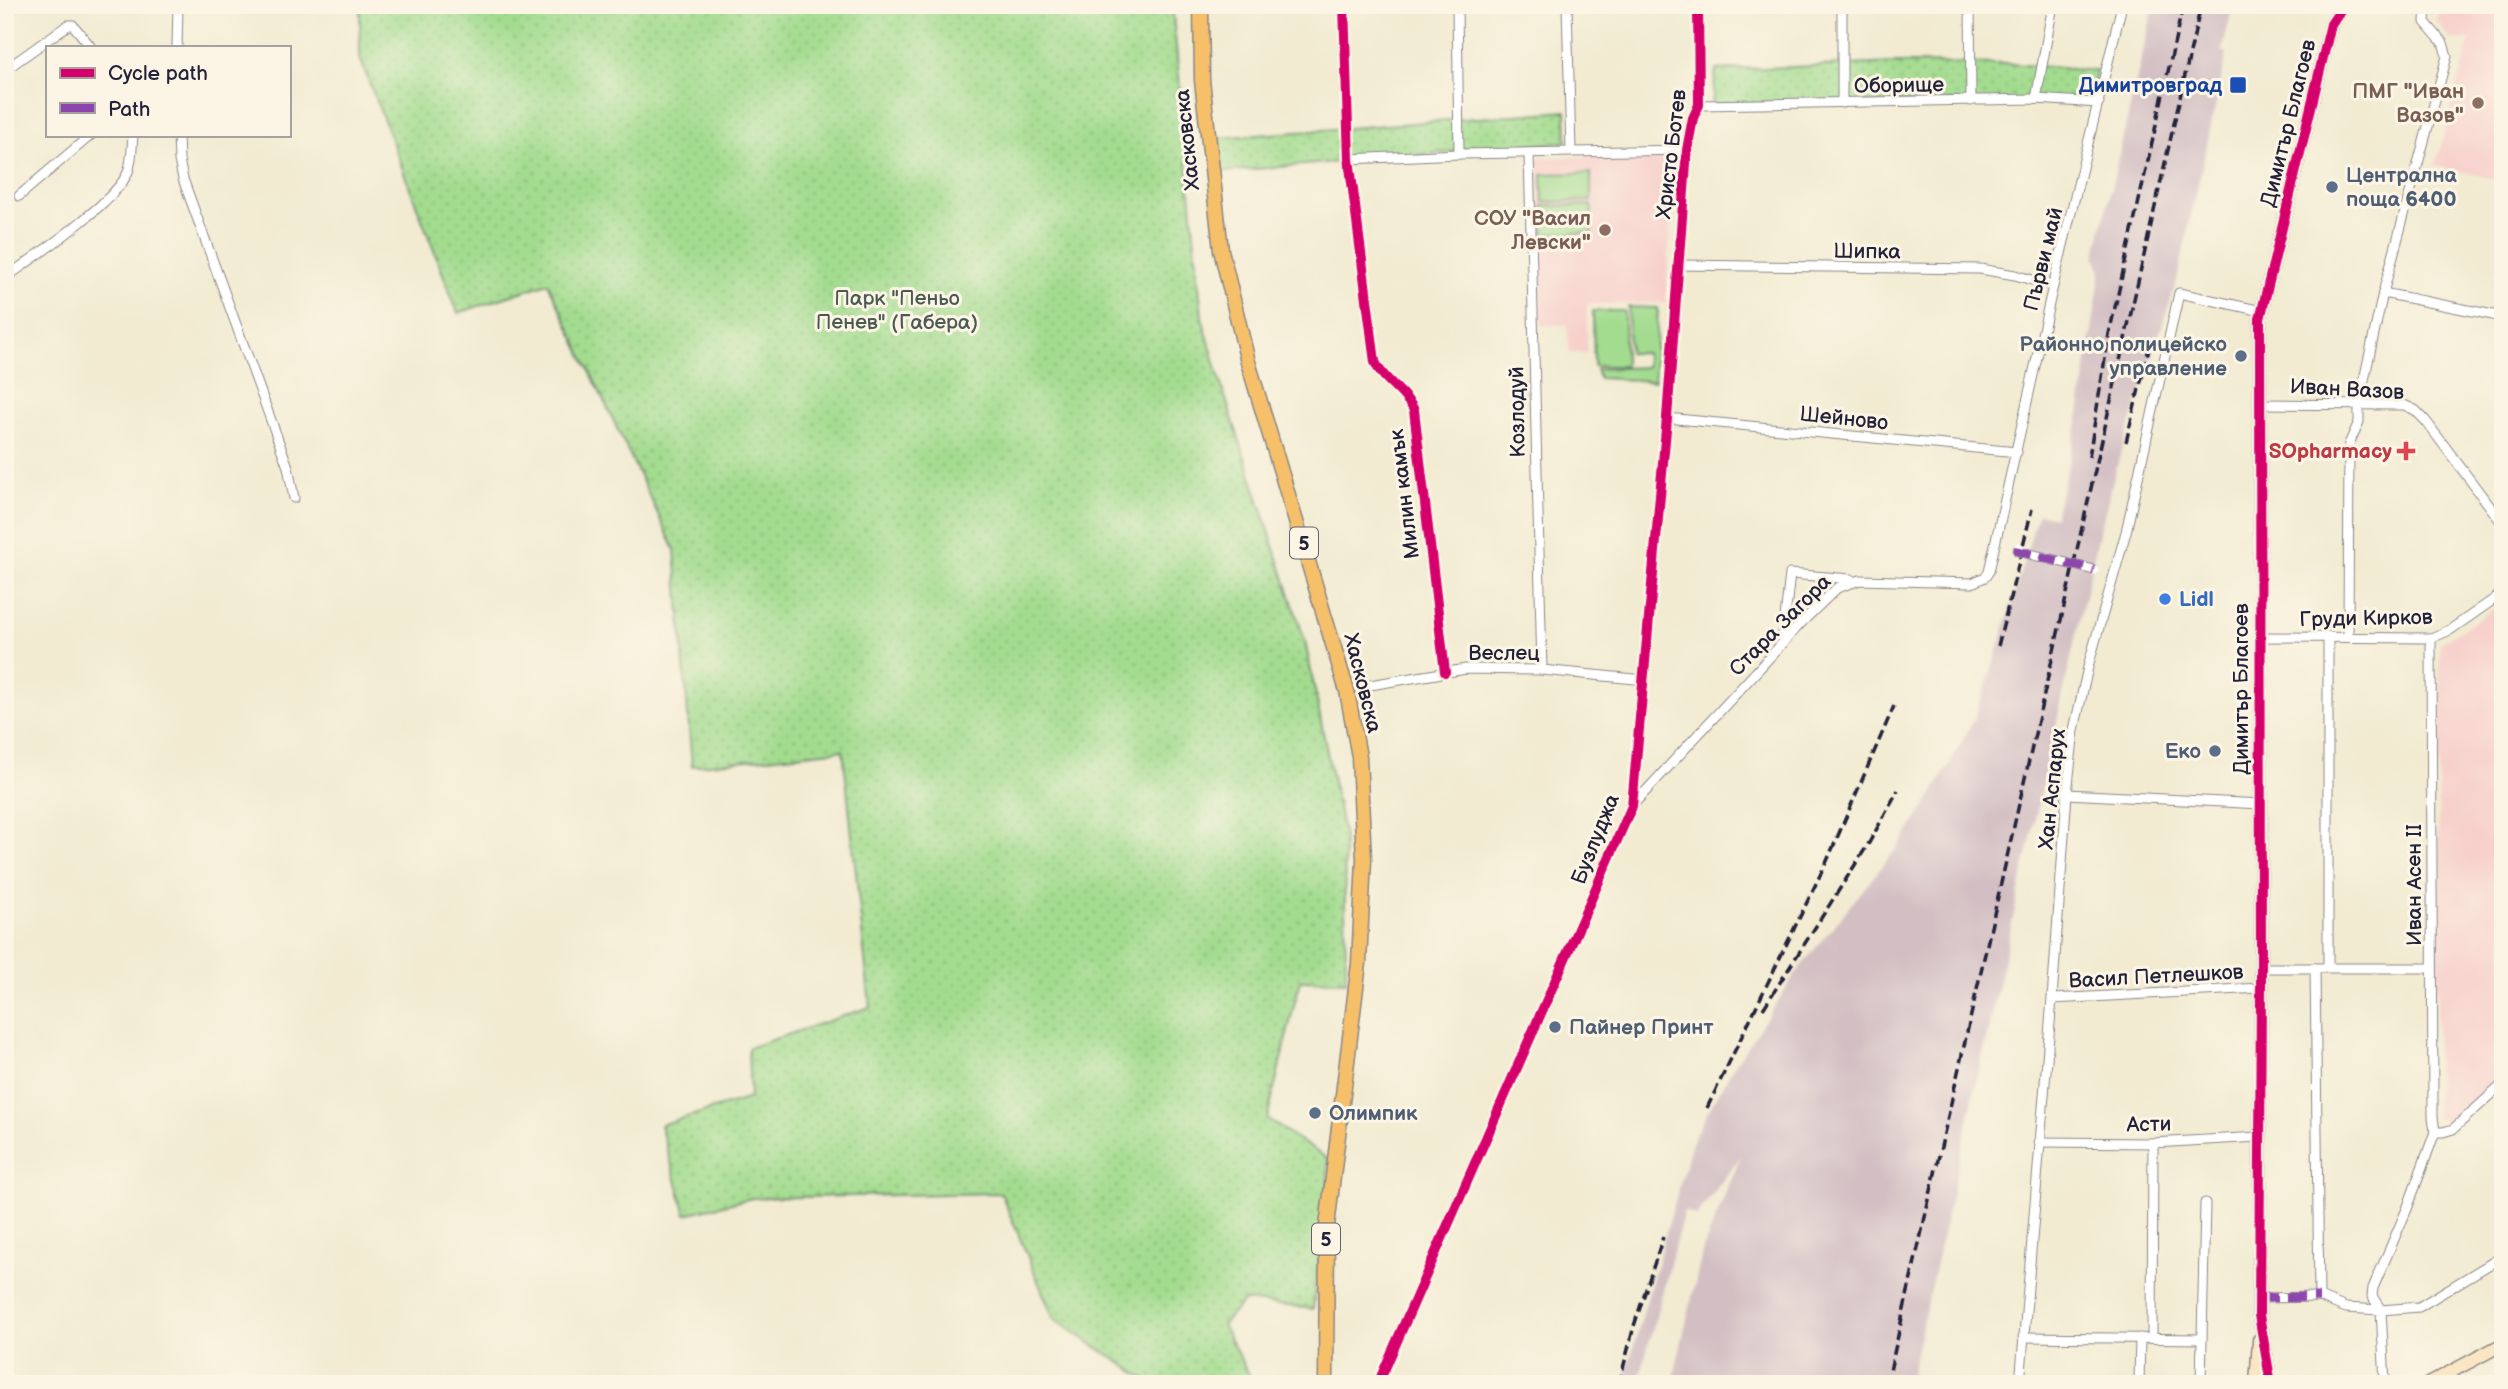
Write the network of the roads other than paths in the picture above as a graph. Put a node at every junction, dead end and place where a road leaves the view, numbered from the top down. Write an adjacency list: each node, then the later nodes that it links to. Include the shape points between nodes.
1 (178, 5): 14 (street)
2 (1200, 5): 82 (main road, Хасковска / 5, via 1202,80 1222,250 1248,362 1347,691 1359,757 1364,859 1360,950 1327,1226)
3 (1344, 5): 28 (street, Милин камък)
4 (1457, 5): 27 (street)
5 (1567, 5): 25 (street)
6 (1698, 5): 20 (street, Христо Ботев)
7 (1842, 5): 18 (street)
8 (1970, 5): 17 (street)
9 (2053, 5): 16 (street)
10 (2122, 5): 19 (street, Първи май)
11 (2344, 5): 34 (street, Димитър Благоев, via 2332,24)
12 (2426, 5): 33 (street, via 2425,22 2443,43 2447,56)
13 (90, 46): 15 (street, via 79,30 68,25)
14 (177, 46)
15 (5, 70)
16 (2036, 99): 17 (street, Оборище); 19 (street, Оборище)
17 (1971, 101): 18 (street, Оборище)
18 (1842, 103): 20 (street, Оборище)
19 (2099, 103): 32 (street, Първи май)
20 (1699, 105): 24 (street, Христо Ботев)
21 (90, 136): 29 (street)
22 (133, 136): 31 (street, via 128,173 120,187)
23 (178, 136): 40 (street, via 183,179 288,467)
24 (1686, 150): 25 (street); 30 (street, Христо Ботев)
25 (1571, 151): 26 (street)
26 (1529, 153): 27 (street); 52 (street, Козлодуй)
27 (1459, 154): 28 (street)
28 (1349, 159): 53 (street, Милин камък, via 1375,362 1413,410)
29 (19, 196)
30 (1679, 265): 32 (street, Шипка, via 1980,269); 38 (street, Бузлуджа)
31 (5, 278)
32 (2053, 286): 39 (street, Първи май)
33 (2383, 293): 35 (street); 36 (street)
34 (2262, 311): 37 (street, Димитър Благоев); 56 (street, Хан Аспарух, via 2179,293 2126,532 2074,730)
35 (2503, 317)
36 (2359, 403): 37 (street, Иван Вазов); 41 (street, Иван Вазов, via 2415,410); 49 (street, via 2359,422 2349,444)
37 (2259, 404): 48 (street, Димитър Благоев)
38 (1667, 418): 39 (street, Шейново); 54 (street, Бузлуджа)
39 (2017, 452): 43 (street, Първи май)
40 (294, 498)
41 (2503, 524)
42 (2019, 547): 44 (street, bridge, via 2018,551)
43 (1992, 563): 45 (street, Стара Загора, via 1985,577 1972,583)
44 (2094, 570)
45 (1860, 580): 51 (street, Стара Загора, via 1837,588); 51 (street, via 1790,574)
46 (2503, 593): 50 (street, Груди Кирков)
47 (2328, 636): 48 (street, Груди Кирков); 49 (street, Груди Кирков); 59 (street)
48 (2260, 637): 57 (street, Димитър Благоев)
49 (2348, 637): 50 (street, Груди Кирков)
50 (2431, 638): 62 (street, Иван Асен II)
51 (1782, 644): 58 (street, Стара Загора)
52 (1542, 670): 53 (street, Веслец); 54 (street, Веслец)
53 (1445, 672): 55 (street, Веслец)
54 (1645, 680): 58 (street, Бузлуджа)
55 (1364, 686)
56 (2067, 794): 57 (street); 64 (street, Хан Аспарух)
57 (2261, 804): 60 (street, Димитър Благоев)
58 (1632, 806): 83 (street, Бузлуджа)
59 (2328, 967): 61 (street); 62 (street)
60 (2262, 968): 61 (street); 63 (street, Димитър Благоев)
61 (2315, 968): 73 (street)
62 (2432, 968): 66 (street, Иван Асен II)
63 (2262, 989): 64 (street, Васил Петлешков); 67 (street, Димитър Благоев)
64 (2052, 999): 68 (street, Хан Аспарух)
65 (2503, 1084): 66 (street, via 2453,1129)
66 (2435, 1132): 74 (street, via 2373,1288 2372,1296)
67 (2260, 1136): 69 (street, Асти); 72 (street, Димитър Благоев)
68 (2039, 1142): 69 (street, Асти); 76 (street, Хан Аспарух)
69 (2153, 1143): 78 (street)
70 (2205, 1203): 79 (street)
71 (2503, 1256): 74 (street, via 2419,1307)
72 (2259, 1297): 73 (street); 75 (street, Димитър Благоев)
73 (2319, 1297): 74 (street, via 2346,1308)
74 (2381, 1310): 81 (street)
75 (2259, 1315): 87 (street); 88 (street, Димитър Благоев)
76 (2023, 1337): 77 (street); 84 (street, Хан Аспарух)
77 (2140, 1338): 78 (street); 85 (street)
78 (2152, 1338): 79 (street)
79 (2202, 1339): 86 (street)
80 (2503, 1344): 89 (street)
81 (2385, 1383)
82 (1326, 1384)
83 (1378, 1384)
84 (2020, 1384)
85 (2139, 1384)
86 (2201, 1384)
87 (2256, 1384)
88 (2272, 1384)
89 (2428, 1384)

